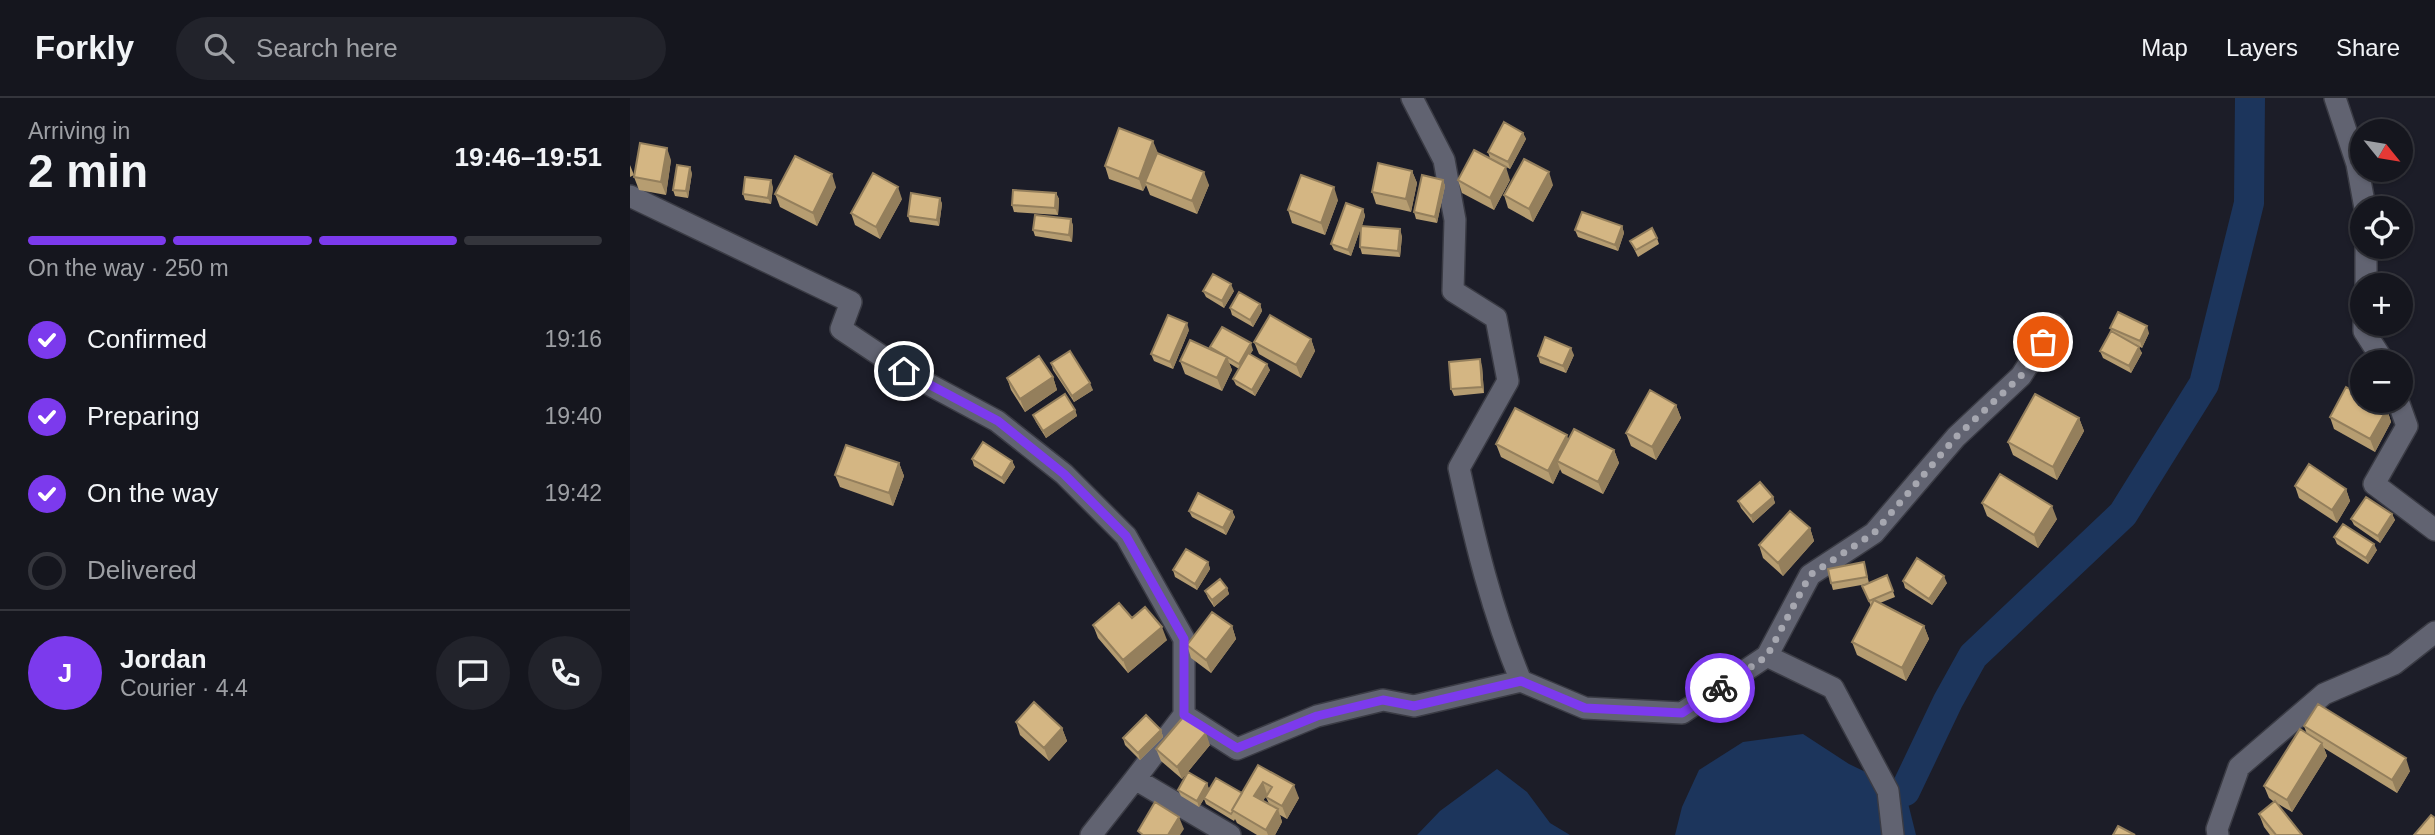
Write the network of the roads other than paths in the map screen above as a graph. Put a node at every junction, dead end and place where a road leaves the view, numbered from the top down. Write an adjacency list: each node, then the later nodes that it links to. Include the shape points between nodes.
1 (1412, 98): 10 (street, via 1444,160 1455,220 1453,291 1496,318 1508,381 1459,468 1481,566)
2 (2335, 98): 4 (street)
3 (630, 196): 11 (street, via 851,302 841,330 904,371 998,421 1064,474 1126,536 1184,639)
4 (2363, 196)
5 (2054, 324): 9 (street, via 2021,376 1956,437 1874,533 1810,575)
6 (2402, 413): 7 (street, via 2407,426 2374,484)
7 (2435, 530)
8 (2435, 632): 16 (street, via 2394,664 2324,694 2239,767)
9 (1767, 656): 10 (street, via 1682,713 1585,708); 15 (street, via 1833,688 1888,791)
10 (1521, 681): 11 (street, via 1414,706 1383,700 1317,716 1237,748)
11 (1184, 715): 12 (street)
12 (1135, 779): 13 (street); 14 (street)
13 (1091, 835)
14 (1230, 835)
15 (1894, 835)
16 (2218, 835)

